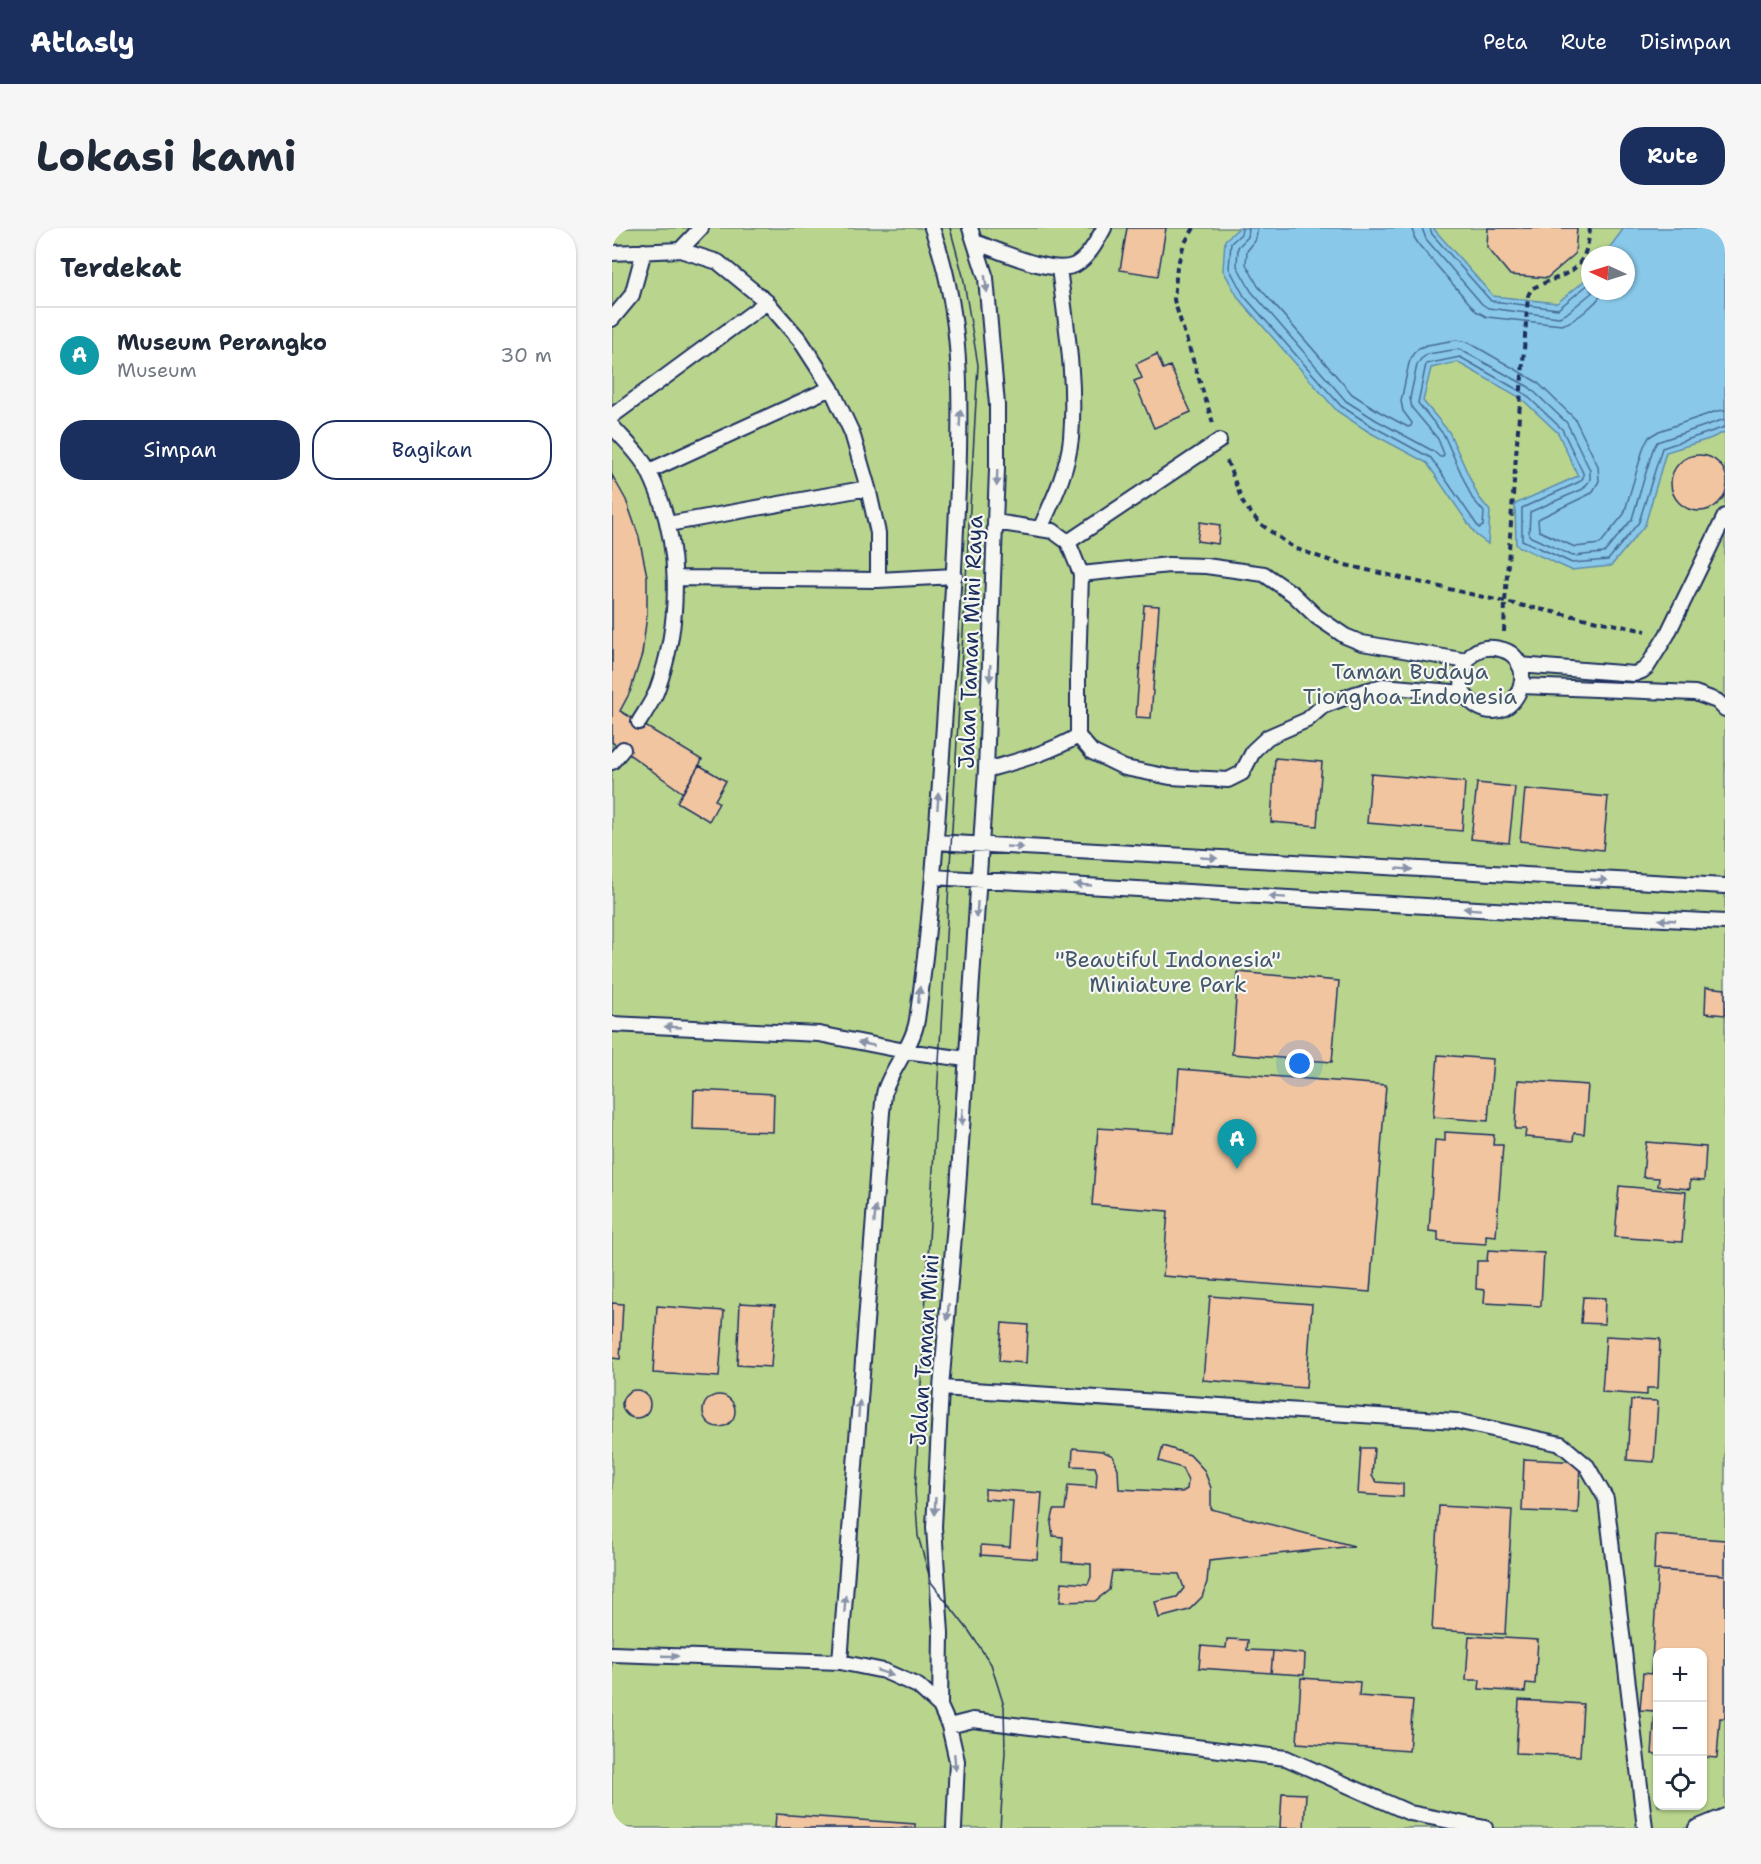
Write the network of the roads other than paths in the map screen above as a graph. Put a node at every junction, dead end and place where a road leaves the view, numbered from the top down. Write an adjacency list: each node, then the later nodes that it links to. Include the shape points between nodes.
1 (700, 228): 6 (lane)
2 (932, 228): 24 (lane, Jalan Taman Mini Raya, one-way to 2, via 961,405 958,345 954,309)
3 (970, 228): 5 (lane, Jalan Taman Mini Raya)
4 (1104, 228): 9 (lane, via 1083,259 1073,266)
5 (975, 242): 9 (lane); 19 (lane, Jalan Taman Mini Raya, one-way to 19, via 986,278 997,405)
6 (680, 250): 7 (lane); 10 (lane, via 718,262)
7 (644, 251): 8 (lane); 11 (lane, via 632,296)
8 (612, 253)
9 (1059, 268): 21 (lane, via 1071,369 1071,439 1060,483)
10 (767, 302): 12 (lane, via 800,340); 13 (lane)
11 (612, 319)
12 (831, 388): 16 (lane); 17 (lane, via 852,433)
13 (612, 416)
14 (612, 426): 16 (lane)
15 (1219, 441): 22 (lane)
16 (649, 471): 20 (lane)
17 (868, 488): 20 (lane); 26 (lane, via 878,533)
18 (1725, 516): 28 (lane, via 1667,635 1642,671 1634,674)
19 (995, 522): 21 (lane); 36 (lane, Jalan Taman Mini Raya, one-way to 36)
20 (669, 524): 25 (lane)
21 (1040, 529): 22 (lane, via 1053,531)
22 (1068, 542): 23 (lane)
23 (1081, 574): 27 (lane, via 1169,565 1264,574 1345,636 1362,643); 33 (lane)
24 (954, 576): 26 (lane); 37 (lane, Jalan Taman Mini Raya, one-way to 24)
25 (676, 578): 26 (lane); 32 (lane, via 672,635 657,692)
26 (878, 580)
27 (1467, 661): 28 (lane, via 1483,649 1494,648 1513,656); 30 (lane, via 1461,677)
28 (1519, 665): 29 (lane)
29 (1522, 686): 30 (lane, via 1517,698 1495,710 1483,709); 31 (lane, via 1695,693)
30 (1463, 693): 33 (lane, via 1383,687 1355,694 1323,706 1307,720 1268,737 1254,750 1242,773 1228,780 1170,777 1125,768 1092,752)
31 (1725, 709)
32 (639, 722)
33 (1078, 736): 36 (lane, via 1060,747)
34 (622, 749): 35 (lane)
35 (612, 762)
36 (986, 770): 38 (lane, Jalan Taman Mini Raya)
37 (935, 842): 38 (lane); 39 (lane, Jalan Taman Mini Raya)
38 (981, 845): 40 (lane, Jalan Taman Mini Raya); 41 (lane, one-way to 41)
39 (933, 877): 40 (lane); 44 (lane, Jalan Taman Mini Raya, one-way to 39, via 916,1023)
40 (979, 879): 42 (lane, one-way to 40); 45 (lane, Jalan Taman Mini Raya, one-way to 45)
41 (1725, 886)
42 (1725, 922)
43 (612, 1024): 44 (lane, one-way to 43, via 819,1034)
44 (905, 1051): 45 (lane); 48 (lane, one-way to 44, via 882,1112 885,1090)
45 (966, 1059): 46 (lane, Jalan Taman Mini, one-way to 46)
46 (941, 1388): 49 (lane, Jalan Taman Mini, one-way to 49, via 934,1527 941,1633); 54 (lane, via 1456,1421 1561,1444 1587,1466 1606,1499)
47 (612, 1654): 48 (lane, Jalan Taman Mini, one-way to 48)
48 (840, 1662): 49 (lane, Jalan Taman Mini, one-way to 49, via 884,1671 918,1686)
49 (940, 1706): 50 (lane, Jalan Taman Mini)
50 (949, 1726): 52 (lane, Jalan Taman Mini, one-way to 52, via 957,1761); 53 (lane, via 973,1720 1286,1758 1410,1813)
51 (1725, 1816): 55 (lane)
52 (954, 1828)
53 (1485, 1828)
54 (1645, 1828)
55 (1696, 1828)

